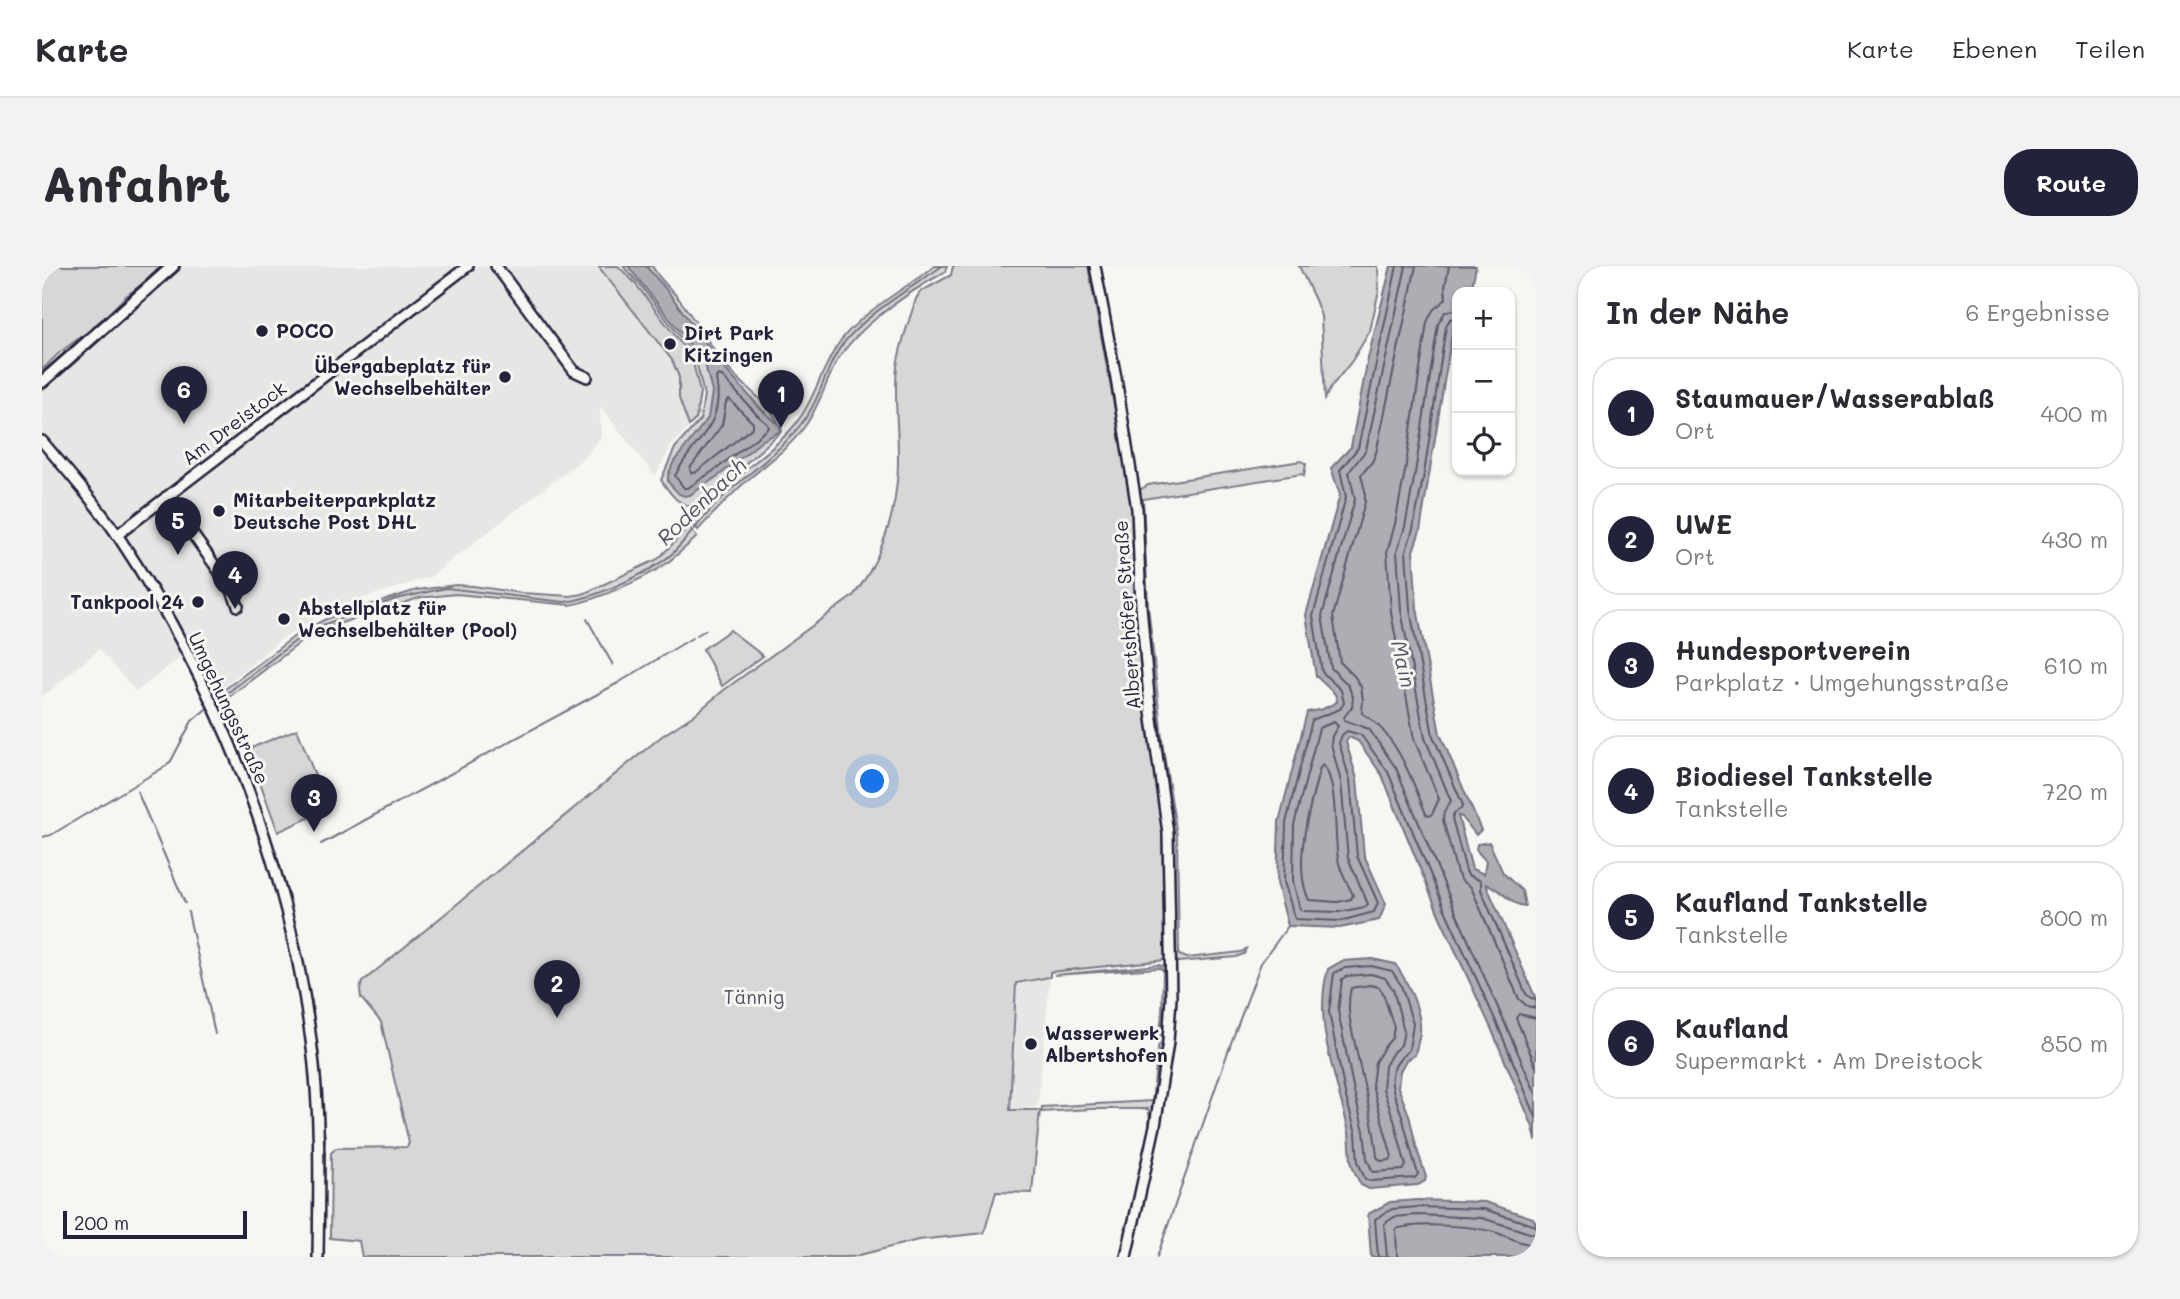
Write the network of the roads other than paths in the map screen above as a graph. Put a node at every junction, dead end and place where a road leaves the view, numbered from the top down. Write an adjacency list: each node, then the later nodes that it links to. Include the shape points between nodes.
1 (173, 266): 6 (main road)
2 (468, 266): 8 (street, Am Dreistock)
3 (496, 266): 5 (street, via 574,371)
4 (1094, 266): 12 (street, Albertshöfer Straße, via 1137,509 1149,697 1168,834 1168,1042)
5 (587, 377)
6 (42, 382)
7 (42, 441): 9 (street)
8 (166, 498): 9 (street, Am Dreistock); 10 (street, via 231,588)
9 (117, 535): 11 (street, Umgehungsstraße, via 195,667 245,779 275,865 298,955 312,1042 319,1147)
10 (238, 606)
11 (318, 1257)
12 (1126, 1257)

